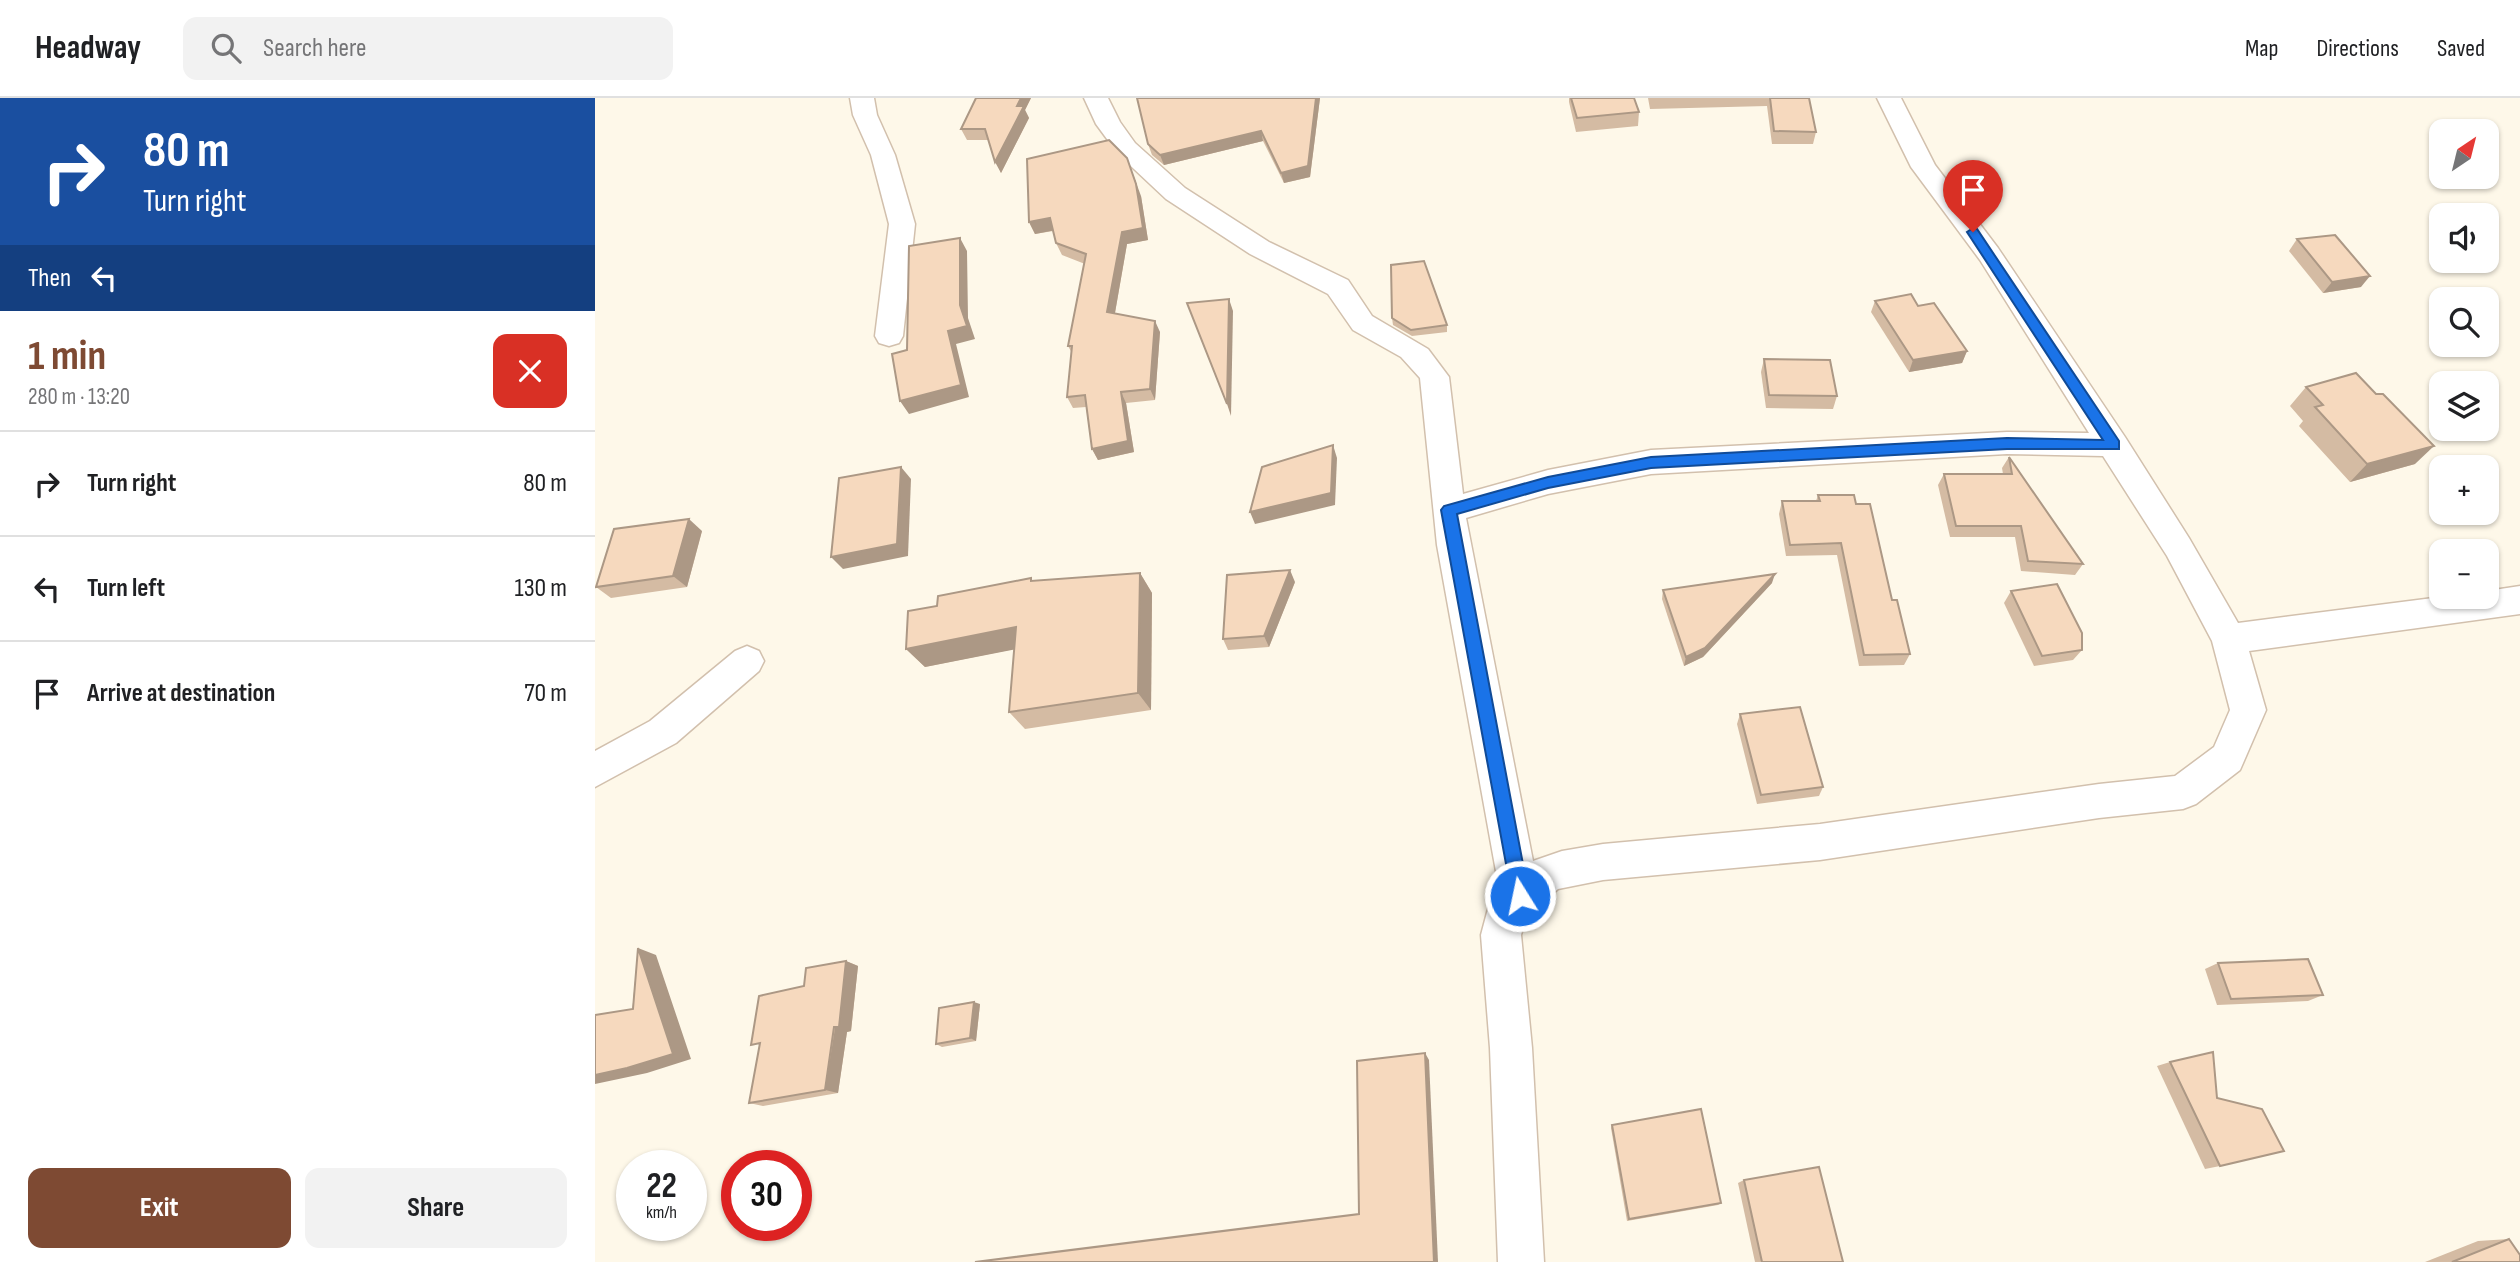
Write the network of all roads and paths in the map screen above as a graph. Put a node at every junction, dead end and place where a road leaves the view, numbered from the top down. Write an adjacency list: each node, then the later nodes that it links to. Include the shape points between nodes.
1 (862, 98): 4 (street, via 902,223)
2 (1095, 98): 6 (street, via 1123,147 1157,178 1235,234 1337,286 1348,297 1356,319 1410,347 1423,359 1434,377)
3 (1889, 98): 5 (street, via 1924,167 1989,254)
4 (889, 336)
5 (2114, 445): 6 (street, via 2007,443 1651,462 1548,482); 8 (street)
6 (1449, 510): 11 (street)
7 (2520, 600): 8 (street)
8 (2229, 639): 11 (street, via 2248,710 2227,758 2183,792 1819,842 1604,862 1545,875)
9 (747, 661): 10 (street, via 663,732)
10 (595, 770)
11 (1520, 896): 12 (street, via 1509,905 1501,935)
12 (1521, 1262)

